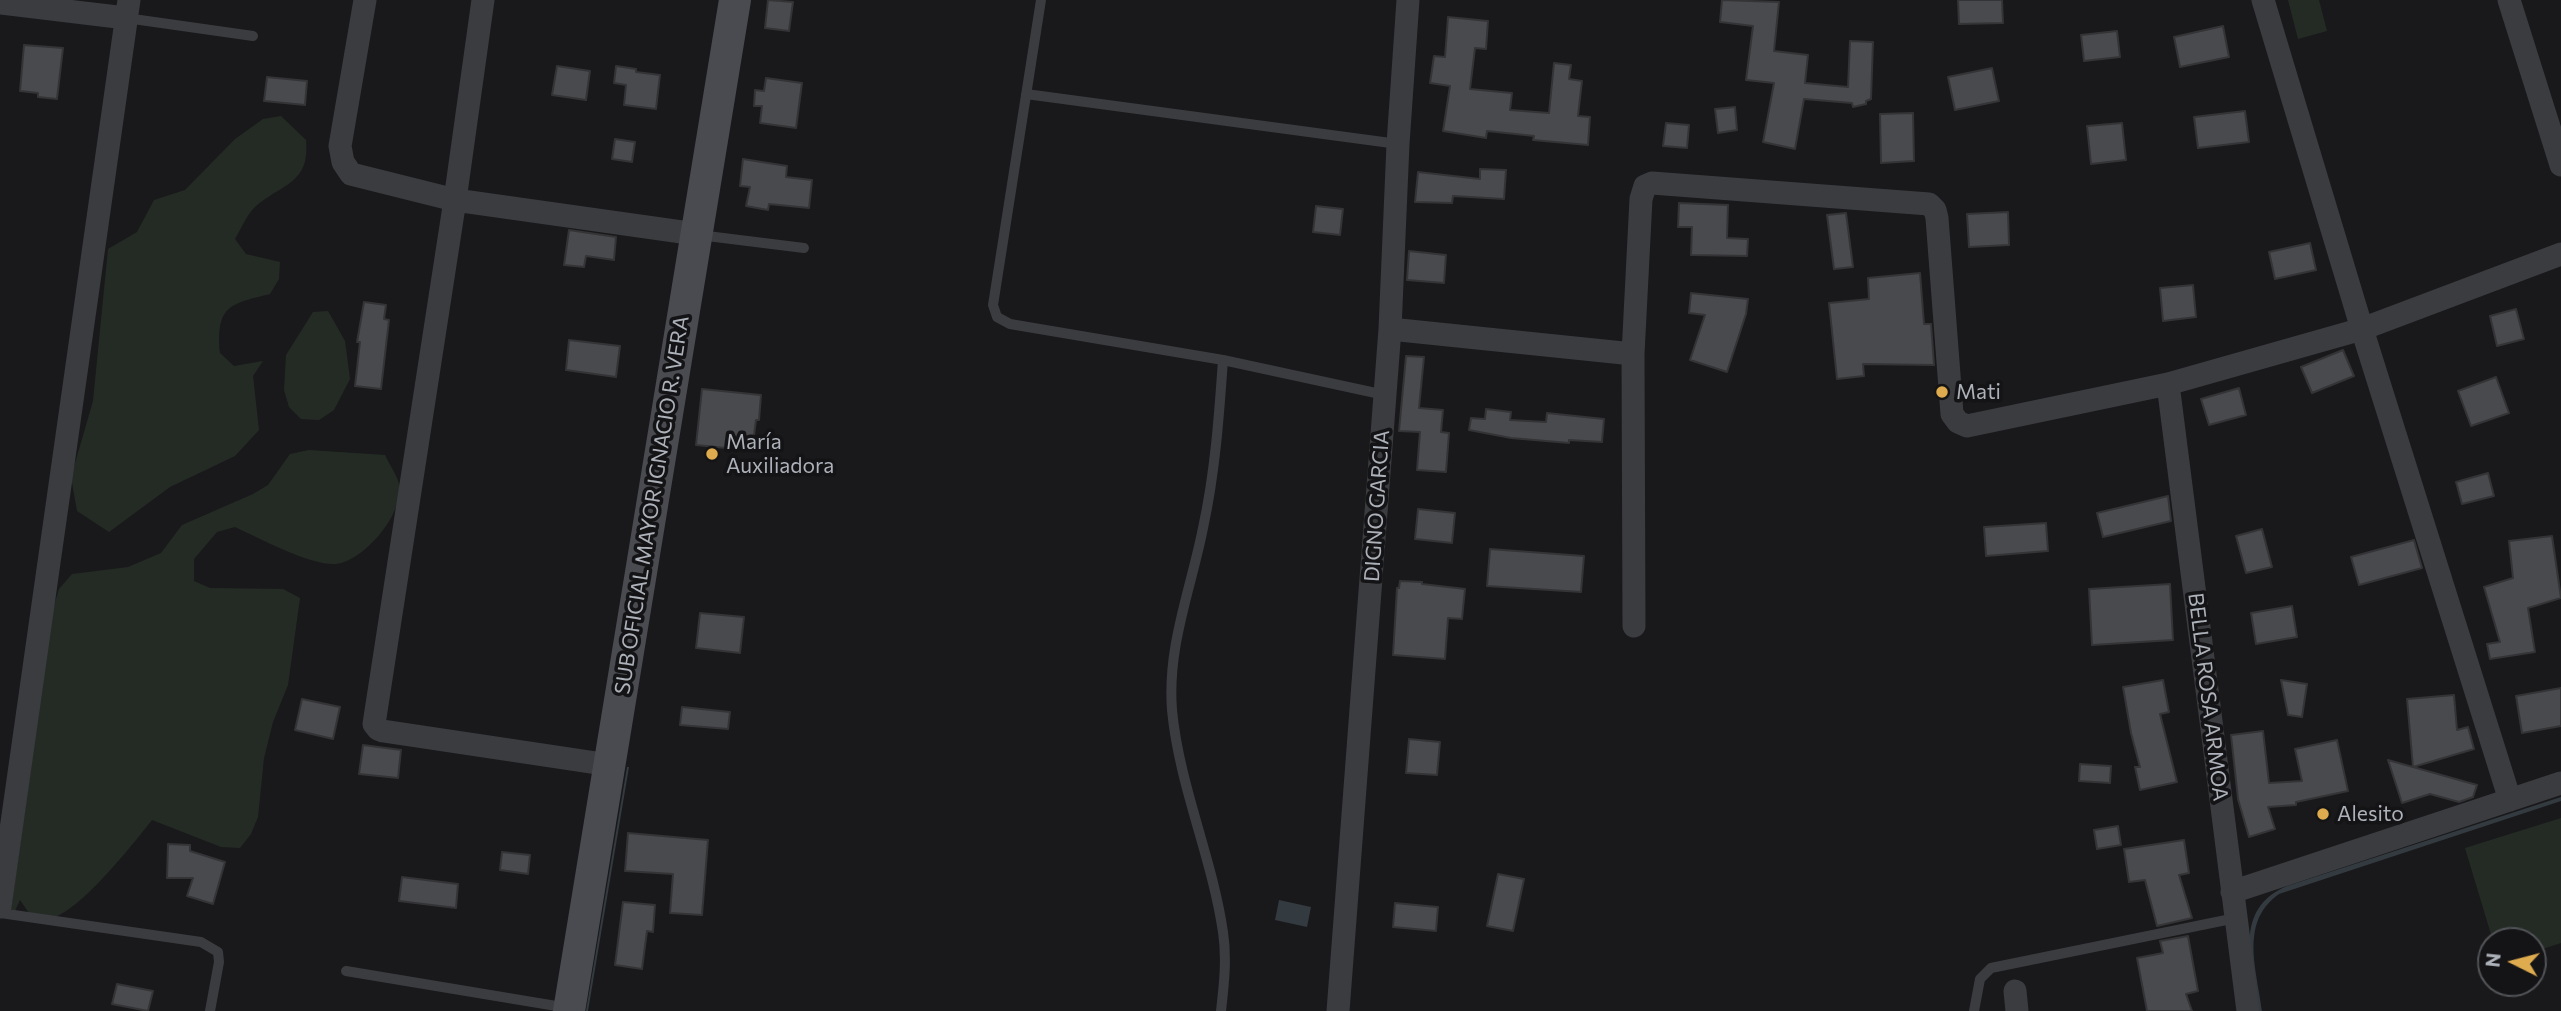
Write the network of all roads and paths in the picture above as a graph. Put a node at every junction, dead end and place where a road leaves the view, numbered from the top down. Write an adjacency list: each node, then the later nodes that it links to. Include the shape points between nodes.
1 (365, 0): 14 (street, via 340,146 342,162 351,174)
2 (483, 0): 14 (street)
3 (735, 0): 15 (street, SUB OFICIAL MAYOR IGNACIO R. VERA)
4 (1041, 0): 11 (lane)
5 (1408, 0): 12 (street, DIGNO GARCIA)
6 (2263, 0): 19 (street)
7 (2509, 0): 13 (street)
8 (0, 3): 9 (street)
9 (127, 9): 10 (lane); 29 (street)
10 (253, 36)
11 (1026, 94): 12 (lane); 21 (lane, via 993,305 997,317 1010,324)
12 (1398, 144): 18 (street, DIGNO GARCIA)
13 (2561, 165)
14 (455, 200): 15 (street); 25 (street, via 374,724 383,732)
15 (696, 234): 16 (lane); 25 (street, SUB OFICIAL MAYOR IGNACIO R. VERA)
16 (804, 248)
17 (2561, 254): 19 (street)
18 (1390, 329): 20 (street); 23 (street, DIGNO GARCIA)
19 (2362, 329): 22 (street); 27 (street)
20 (1633, 354): 22 (street, via 1640,199 1645,186 1659,182 1929,204 1937,218 1952,414 1967,426); 24 (street)
21 (1223, 360): 23 (lane); 35 (lane, via 1210,490 1177,633 1171,684 1176,735 1223,932)
22 (2168, 384): 28 (street, BELLA ROSA ARMOA)
23 (1386, 395): 36 (street, DIGNO GARCIA)
24 (1633, 626)
25 (610, 765): 33 (street, SUB OFICIAL MAYOR IGNACIO R. VERA)
26 (2561, 783): 27 (street)
27 (2510, 800): 28 (street)
28 (2232, 892): 31 (street, BELLA ROSA ARMOA)
29 (0, 907)
30 (0, 913): 34 (lane, via 210,946 218,952 219,962)
31 (2236, 918): 37 (lane, via 1991,968 1980,979); 38 (street, BELLA ROSA ARMOA)
32 (346, 971): 33 (lane)
33 (570, 1010)
34 (210, 1011)
35 (1221, 1011)
36 (1338, 1011)
37 (1974, 1011)
38 (2248, 1011)

